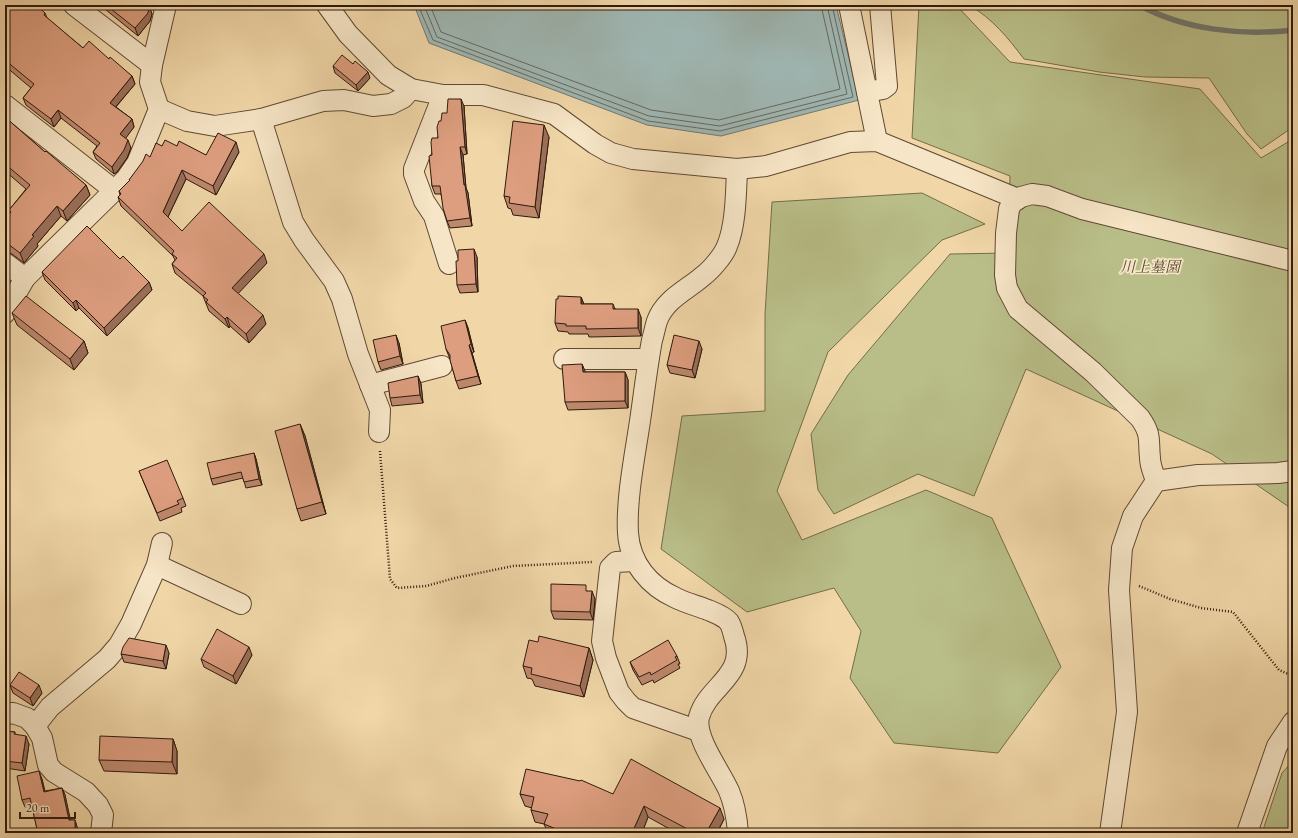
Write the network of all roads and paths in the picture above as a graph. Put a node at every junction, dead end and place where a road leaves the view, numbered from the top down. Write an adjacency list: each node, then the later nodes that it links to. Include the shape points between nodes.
1 (74, 5): 6 (street)
2 (166, 5): 6 (street)
3 (327, 5): 7 (street, via 348,34 388,75)
4 (849, 5): 8 (street)
5 (880, 5): 8 (street, via 887,86)
6 (152, 65): 11 (street, via 150,82)
7 (411, 89): 9 (street); 12 (street, via 403,98 391,104 373,106 344,100 324,101)
8 (867, 92): 13 (street)
9 (443, 95): 14 (street, via 483,95 554,114 595,144 611,153 632,159); 19 (street, via 414,174 424,201 434,216)
10 (5, 105): 15 (street)
11 (159, 109): 12 (street, via 186,121 215,126); 15 (street, via 137,163 126,179)
12 (261, 119): 25 (street, via 293,222 334,281)
13 (877, 141): 14 (street, via 850,142 766,166); 16 (street)
14 (737, 169): 23 (street, via 733,222 727,246 704,276 667,304 657,321)
15 (114, 190): 20 (street)
16 (1018, 198): 17 (street, via 1032,194 1047,196 1082,208); 28 (street, via 1009,209 1006,233 1007,288 1018,309 1093,372 1140,418 1150,437 1150,460)
17 (1293, 261)
18 (5, 263): 20 (street)
19 (449, 264)
20 (25, 278): 21 (street)
21 (5, 312)
22 (564, 359): 23 (street)
23 (648, 359): 30 (street, via 629,504)
24 (442, 366): 25 (street)
25 (370, 385): 26 (street, via 380,410)
26 (379, 432): 30 (path, via 390,579 397,588 426,586 513,566)
27 (1293, 471): 28 (street, via 1198,475)
28 (1156, 481): 32 (street, via 1128,526 1122,548)
29 (162, 543): 31 (street)
30 (625, 561): 38 (street, via 610,568 602,641 619,692 633,708); 38 (street, via 658,588 676,598 701,606 729,622 736,641 737,657 733,670 705,704 699,718)
31 (157, 565): 33 (street); 37 (street, via 119,645 107,659 50,707)
32 (1119, 578): 34 (path, via 1170,599 1201,608 1233,612 1279,670); 41 (street, via 1127,712)
33 (241, 604)
34 (1293, 676)
35 (5, 714): 37 (street, via 13,713 27,718)
36 (1293, 722): 42 (street, via 1277,746)
37 (35, 726): 39 (street, via 42,738 48,765 54,772 86,792 98,805 103,815)
38 (700, 731): 40 (street, via 735,805)
39 (101, 833)
40 (738, 833)
41 (1110, 833)
42 (1247, 833)

